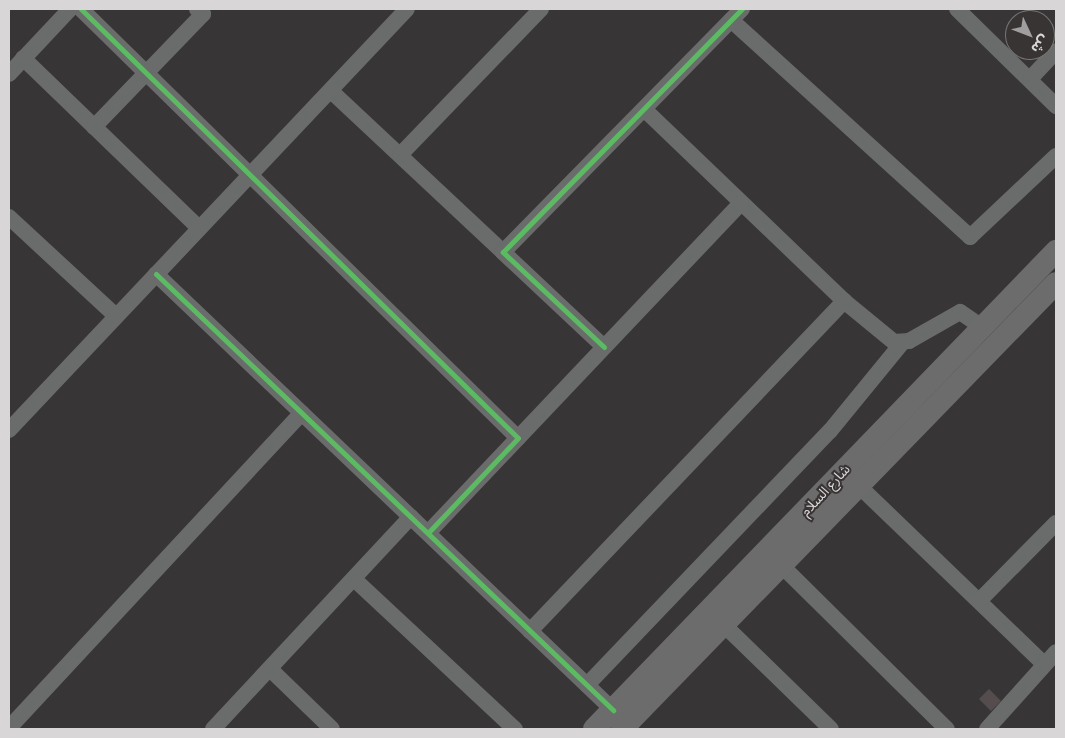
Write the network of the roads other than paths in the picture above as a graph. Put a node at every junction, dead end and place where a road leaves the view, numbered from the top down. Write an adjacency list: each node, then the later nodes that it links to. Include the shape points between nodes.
1 (70, 9): 9 (street)
2 (81, 9): 10 (street)
3 (406, 9): 13 (street)
4 (541, 9): 17 (street)
5 (957, 9): 12 (street)
6 (203, 11): 10 (street)
7 (737, 15): 15 (street); 18 (street, via 970,238)
8 (1056, 51): 12 (street)
9 (23, 58): 11 (street); 16 (street)
10 (147, 72): 16 (street); 19 (street)
11 (9, 74)
12 (1030, 79): 14 (street)
13 (331, 91): 17 (street); 19 (street)
14 (1056, 106)
15 (646, 110): 20 (street); 24 (street)
16 (94, 127): 22 (street)
17 (400, 155): 24 (street)
18 (1056, 156)
19 (249, 175): 22 (street); 34 (street)
20 (741, 203): 27 (street); 31 (street)
21 (9, 217): 28 (street)
22 (199, 228): 25 (street)
23 (1056, 251): 29 (main road, شارع السلام)
24 (503, 252): 31 (street)
25 (156, 274): 28 (street); 32 (street)
26 (1056, 283): 35 (main road, شارع السلام)
27 (844, 301): 30 (street, via 894,342); 43 (street)
28 (116, 316): 33 (street)
29 (982, 327): 30 (street, via 960,312); 48 (main road, شارع السلام)
30 (902, 344): 47 (street, via 830,431)
31 (604, 347): 34 (street)
32 (302, 413): 36 (street); 49 (street)
33 (9, 430)
34 (518, 438): 38 (street)
35 (859, 486): 39 (main road, شارع السلام); 41 (street)
36 (411, 517): 38 (street); 40 (street)
37 (1056, 523): 41 (street)
38 (428, 534): 43 (street)
39 (782, 566): 42 (main road, شارع السلام); 55 (street)
40 (354, 579): 46 (street); 52 (street)
41 (980, 600): 45 (street)
42 (724, 625): 48 (main road, شارع السلام); 54 (street)
43 (530, 631): 47 (street)
44 (1056, 652): 45 (street)
45 (1044, 664): 56 (street)
46 (270, 669): 50 (street); 51 (street)
47 (587, 685): 48 (street)
48 (618, 720): 53 (main road, شارع السلام)
49 (11, 726)
50 (213, 729)
51 (332, 729)
52 (515, 729)
53 (594, 729)
54 (831, 729)
55 (947, 729)
56 (987, 729)

